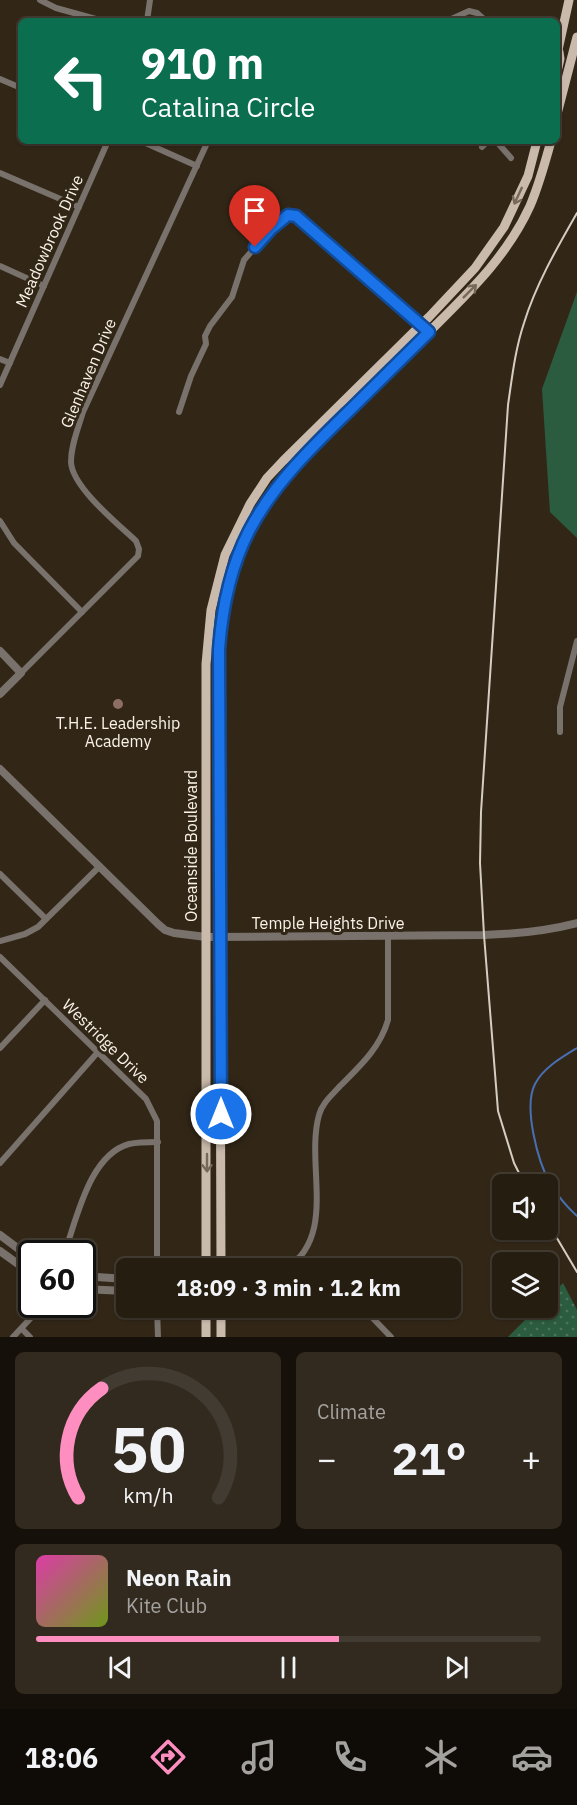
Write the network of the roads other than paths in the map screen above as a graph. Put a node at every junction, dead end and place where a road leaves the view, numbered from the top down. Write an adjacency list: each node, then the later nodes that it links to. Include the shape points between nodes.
1 (40, 0): 4 (street)
2 (150, 0): 5 (street)
3 (569, 0): 9 (main road)
4 (93, 18)
5 (147, 18)
6 (454, 18): 7 (street, via 469,11)
7 (483, 18)
8 (577, 36): 12 (main road)
9 (560, 44)
10 (0, 79): 11 (street)
11 (18, 87)
12 (560, 103)
13 (107, 144): 24 (street, Meadowbrook Drive)
14 (148, 144): 22 (street)
15 (207, 144): 22 (street, Glenhaven Drive)
16 (485, 144): 20 (street)
17 (499, 144): 21 (street)
18 (536, 144): 27 (main road, Oceanside Boulevard, one-way to 27, via 528,177 504,227 475,268)
19 (550, 144): 28 (main road, Oceanside Boulevard, one-way to 19, via 484,278 508,244 530,206)
20 (482, 147)
21 (511, 158)
22 (197, 166): 36 (street, Glenhaven Drive, via 83,412 72,444 73,474 136,541 139,549 135,560)
23 (0, 173): 24 (street)
24 (79, 207): 26 (street, Meadowbrook Drive)
25 (0, 266): 26 (street)
26 (44, 286): 30 (street, Meadowbrook Drive)
27 (422, 324): 28 (street); 32 (street, via 296,216 288,215 244,260 232,297 205,336 206,344); 33 (main road, Oceanside Boulevard)
28 (429, 332): 35 (main road, Oceanside Boulevard, via 278,485)
29 (0, 359): 30 (street)
30 (10, 363): 31 (street, Meadowbrook Drive)
31 (0, 386)
32 (179, 412)
33 (270, 475): 35 (main road, via 268,489 254,510); 50 (main road, Oceanside Boulevard, via 250,504 225,555 211,610 206,664)
34 (0, 521): 36 (street, via 15,543)
35 (254, 524): 51 (main road, Oceanside Boulevard, via 230,581 219,649)
36 (82, 612): 39 (street, Glenhaven Drive)
37 (577, 641): 40 (street)
38 (0, 651): 39 (street)
39 (21, 673): 42 (street, Glenhaven Drive)
40 (567, 678): 41 (street); 43 (street, via 560,707)
41 (577, 681)
42 (0, 694)
43 (560, 732)
44 (0, 770): 45 (street, Temple Heights Drive)
45 (99, 867): 47 (street); 50 (street, Temple Heights Drive, via 165,930)
46 (0, 874): 47 (street)
47 (46, 919): 52 (street, via 25,934)
48 (577, 922): 49 (street, Temple Heights Drive, via 512,934)
49 (388, 936): 51 (street, Temple Heights Drive); 66 (street, via 388,1020 373,1052 320,1112 316,1129 316,1222)
50 (206, 937): 51 (street, Temple Heights Drive); 64 (main road, Oceanside Boulevard, one-way to 64)
51 (220, 937): 65 (main road, Oceanside Boulevard)
52 (0, 941)
53 (0, 957): 54 (street, Westridge Drive)
54 (45, 1000): 55 (street); 56 (street, Westridge Drive)
55 (0, 1048)
56 (98, 1052): 57 (street, Westridge Drive, via 146,1098 157,1122); 58 (street)
57 (158, 1142): 60 (street, via 130,1144 115,1150 98,1166); 63 (street, Westridge Drive)
58 (0, 1163)
59 (0, 1235): 61 (street)
60 (69, 1240)
61 (18, 1248)
62 (0, 1251): 67 (street)
63 (157, 1258)
64 (206, 1258)
65 (221, 1258)
66 (298, 1258)
67 (18, 1264)
68 (96, 1277): 69 (street)
69 (116, 1278)
70 (96, 1290): 71 (street)
71 (116, 1291)
72 (32, 1318): 77 (street)
73 (157, 1318): 80 (street)
74 (206, 1318): 81 (main road)
75 (221, 1318): 82 (main road)
76 (373, 1318): 83 (street)
77 (22, 1329): 78 (street); 79 (street)
78 (13, 1337)
79 (30, 1337)
80 (158, 1337)
81 (206, 1337)
82 (221, 1337)
83 (391, 1337)

